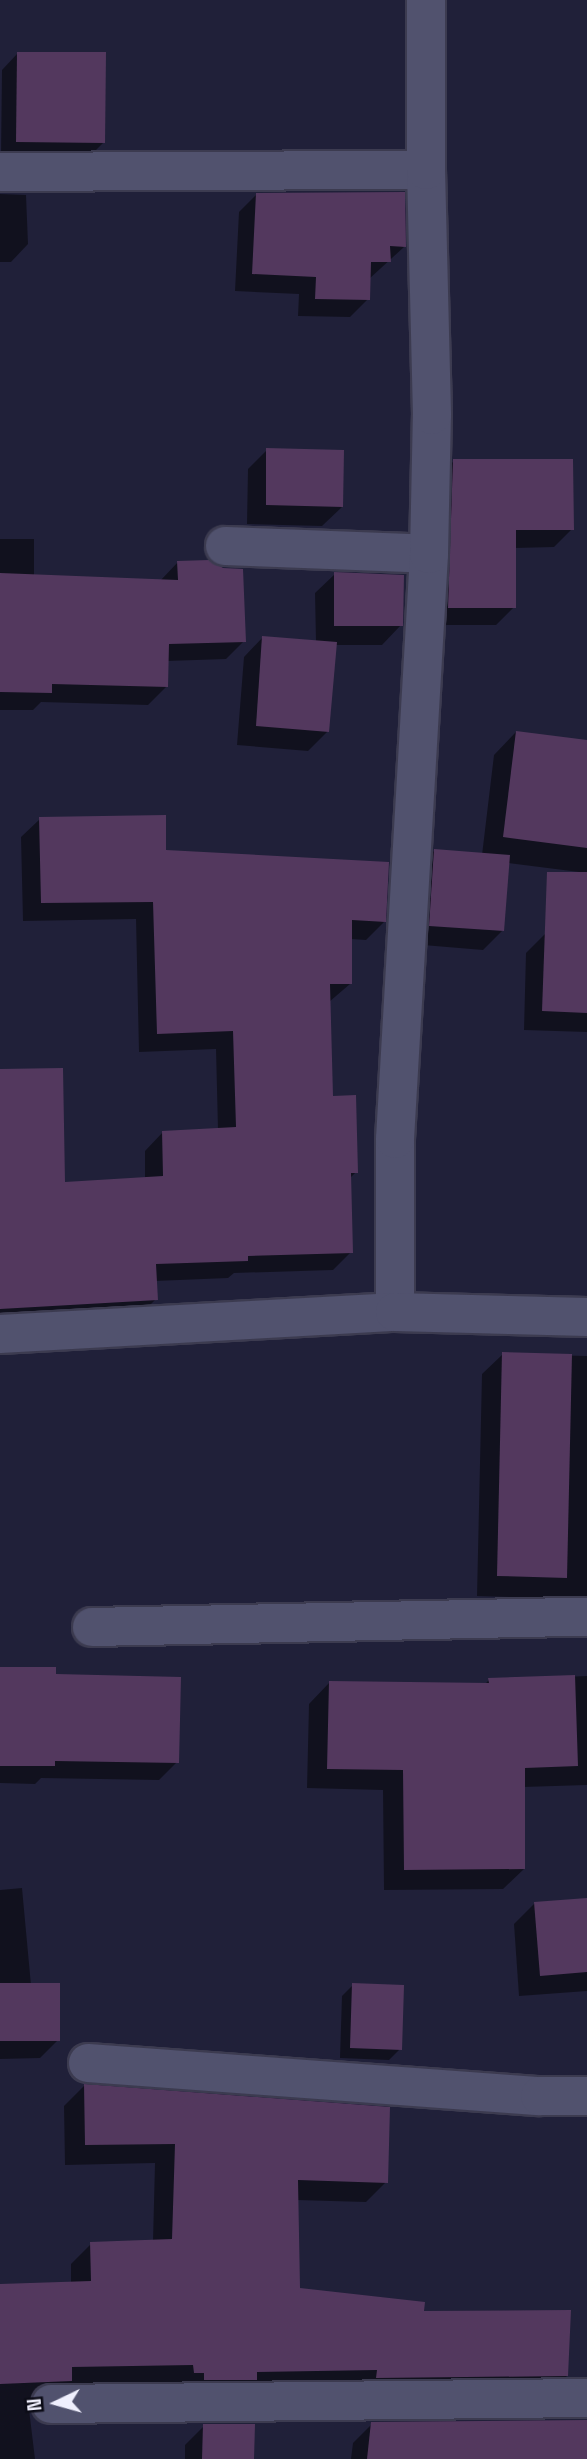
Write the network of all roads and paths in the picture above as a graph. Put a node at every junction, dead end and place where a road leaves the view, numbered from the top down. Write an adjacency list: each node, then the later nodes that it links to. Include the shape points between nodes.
1 (426, 0): 2 (street)
2 (426, 170): 3 (street); 5 (street, via 432,415)
3 (0, 172)
4 (225, 546): 5 (street)
5 (429, 554): 6 (street, via 396,1101)
6 (395, 1312): 7 (street); 8 (street)
7 (587, 1317)
8 (0, 1334)
9 (587, 1617): 10 (street)
10 (92, 1627)
11 (88, 2063): 12 (street)
12 (587, 2096)
13 (587, 2398): 14 (street)
14 (51, 2404)

